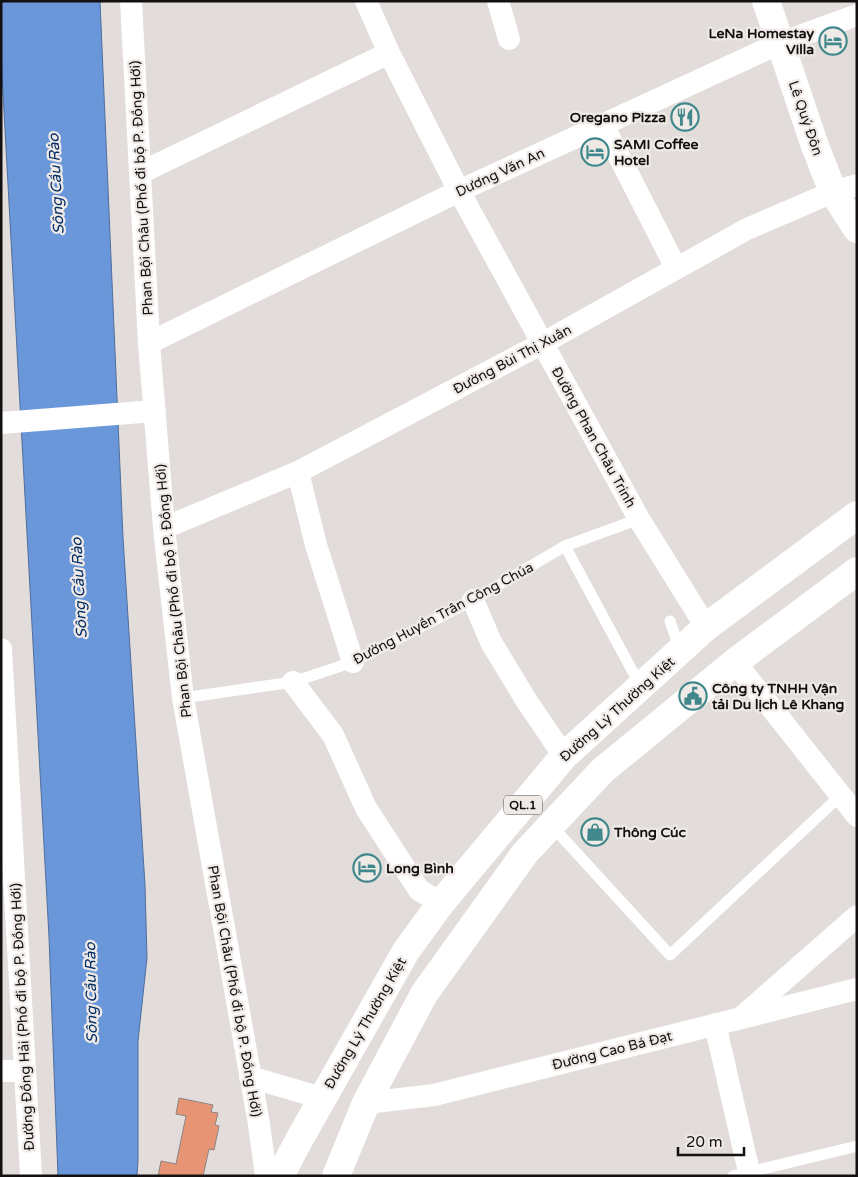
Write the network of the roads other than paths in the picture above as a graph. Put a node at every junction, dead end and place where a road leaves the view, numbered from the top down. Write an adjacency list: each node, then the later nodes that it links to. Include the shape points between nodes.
1 (131, 1): 10 (street, Phan Bội Châu (Phố đi bộ P. Đồng Hới))
2 (366, 1): 8 (street, Đường Phan Châu Trinh)
3 (498, 1): 6 (street)
4 (766, 1): 7 (main road, Lê Quý Đôn)
5 (857, 15): 7 (street, Dương Văn An)
6 (509, 39)
7 (780, 43): 9 (street, Dương Văn An); 11 (main road, Lê Quý Đôn, via 809,130)
8 (389, 53): 10 (street); 12 (street, Đường Phan Châu Trinh)
9 (604, 125): 12 (street, Dương Văn An); 14 (street)
10 (140, 173): 15 (street, Phan Bội Châu (Phố đi bộ P. Đồng Hới))
11 (845, 188): 13 (main road, Lê Quý Đôn); 14 (street, Đường Bùi Thị Xuân, via 747,229)
12 (459, 191): 15 (street, Dương Văn An); 16 (street, Đường Phan Châu Trinh)
13 (857, 229)
14 (676, 268): 16 (street, Đường Bùi Thị Xuân)
15 (149, 343): 17 (street, Phan Bội Châu (Phố đi bộ P. Đồng Hới))
16 (543, 343): 19 (street, Đường Bùi Thị Xuân); 21 (street, Đường Phan Châu Trinh)
17 (156, 411): 18 (street); 22 (street, Phan Bội Châu (Phố đi bộ P. Đồng Hới))
18 (6, 422)
19 (298, 472): 22 (street, Đường Bùi Thị Xuân); 30 (street, via 316,545)
20 (857, 515): 27 (main road, Đường Lý Thường Kiệt / QL.1)
21 (639, 519): 23 (lane, Đường Huyền Trân Công Chúa); 27 (street, Đường Phan Châu Trinh)
22 (164, 528): 34 (street, Phan Bội Châu (Phố đi bộ P. Đồng Hới))
23 (565, 546): 25 (lane, Đường Huyền Trân Công Chúa); 33 (lane)
24 (857, 572): 31 (main road, QL.1)
25 (473, 600): 30 (lane, Đường Huyền Trân Công Chúa); 36 (street, via 491,642)
26 (670, 621): 29 (lane)
27 (706, 627): 29 (main road, Đường Lý Thường Kiệt / QL.1)
28 (1, 649): 35 (street, Đường Đồng Hải (Phố đi bộ P. Đồng Hới))
29 (680, 651): 33 (main road, Đường Lý Thường Kiệt / QL.1)
30 (353, 662): 32 (lane, Đường Huyền Trân Công Chúa)
31 (735, 662): 38 (street); 40 (main road, QL.1, via 603,770)
32 (293, 682): 34 (lane, Đường Huyền Trân Công Chúa); 41 (street, via 333,735 366,808 419,890)
33 (641, 687): 36 (main road, Đường Lý Thường Kiệt / QL.1)
34 (183, 698): 49 (street, Phan Bội Châu (Phố đi bộ P. Đồng Hới))
35 (3, 713): 37 (street, Đường Đồng Hải (Phố đi bộ P. Đồng Hới))
36 (564, 756): 41 (main road, Đường Lý Thường Kiệt / QL.1)
37 (5, 786): 42 (street, Đường Đồng Hải (Phố đi bộ P. Đồng Hới))
38 (841, 796): 39 (street); 40 (lane, via 670,954)
39 (856, 814)
40 (551, 825): 51 (main road, QL.1, via 525,853 424,994)
41 (441, 903): 50 (main road, Đường Lý Thường Kiệt / QL.1, via 406,950)
42 (9, 914): 48 (street, Đường Đồng Hải (Phố đi bộ P. Đồng Hới))
43 (857, 916): 45 (street)
44 (857, 989): 45 (street, Đường Cao Bá Đạt)
45 (740, 1018): 46 (street, Đường Cao Bá Đạt)
46 (715, 1024): 51 (street, Đường Cao Bá Đạt, via 434,1095); 53 (street)
47 (1, 1071): 48 (street)
48 (25, 1071): 54 (street, Đường Đồng Hải (Phố đi bộ P. Đồng Hới))
49 (250, 1077): 50 (street); 55 (street, Phan Bội Châu (Phố đi bộ P. Đồng Hới))
50 (322, 1098): 56 (main road, Đường Lý Thường Kiệt / QL.1)
51 (366, 1103): 57 (main road, QL.1)
52 (857, 1146): 53 (lane)
53 (744, 1174)
54 (30, 1176)
55 (266, 1176)
56 (280, 1176)
57 (336, 1176)

